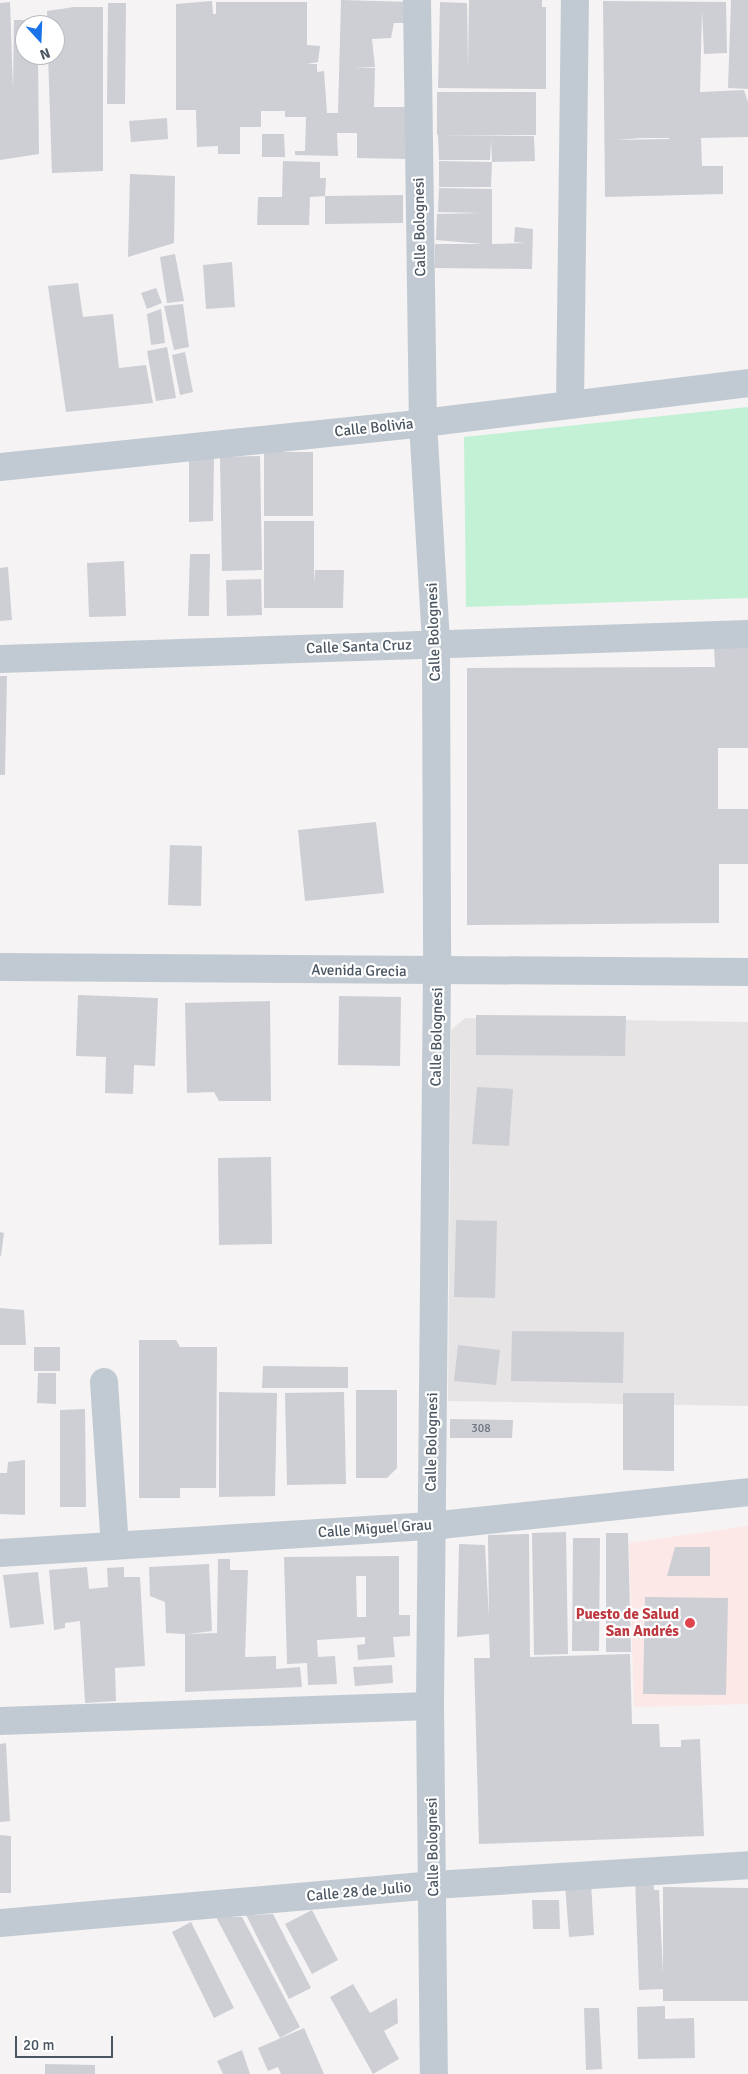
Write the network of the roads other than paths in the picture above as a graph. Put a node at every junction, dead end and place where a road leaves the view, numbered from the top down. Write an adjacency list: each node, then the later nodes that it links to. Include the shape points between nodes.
1 (417, 0): 5 (street, Calle Bolognesi)
2 (575, 0): 4 (street)
3 (748, 383): 4 (street, Calle Bolivia)
4 (570, 404): 5 (street, Calle Bolivia)
5 (423, 423): 6 (street, Calle Bolivia); 8 (street, Calle Bolognesi)
6 (0, 467)
7 (748, 634): 8 (street, Calle Santa Cruz)
8 (436, 645): 9 (street, Calle Santa Cruz); 11 (street, Calle Bolognesi)
9 (0, 659)
10 (0, 967): 11 (street, Avenida Grecia)
11 (437, 972): 12 (street, Avenida Grecia); 15 (street, Calle Bolognesi)
12 (748, 972)
13 (104, 1382): 16 (street)
14 (748, 1492): 15 (street, Calle Miguel Grau)
15 (431, 1526): 16 (street, Calle Miguel Grau); 18 (street, Calle Bolognesi)
16 (115, 1546): 17 (street, Calle Miguel Grau)
17 (0, 1553)
18 (430, 1706): 19 (street); 21 (street, Calle Bolognesi)
19 (0, 1721)
20 (748, 1864): 21 (street, Calle 28 de Julio)
21 (434, 1885): 22 (street, Calle 28 de Julio); 23 (street, Calle Bolognesi)
22 (0, 1923)
23 (434, 2074)

